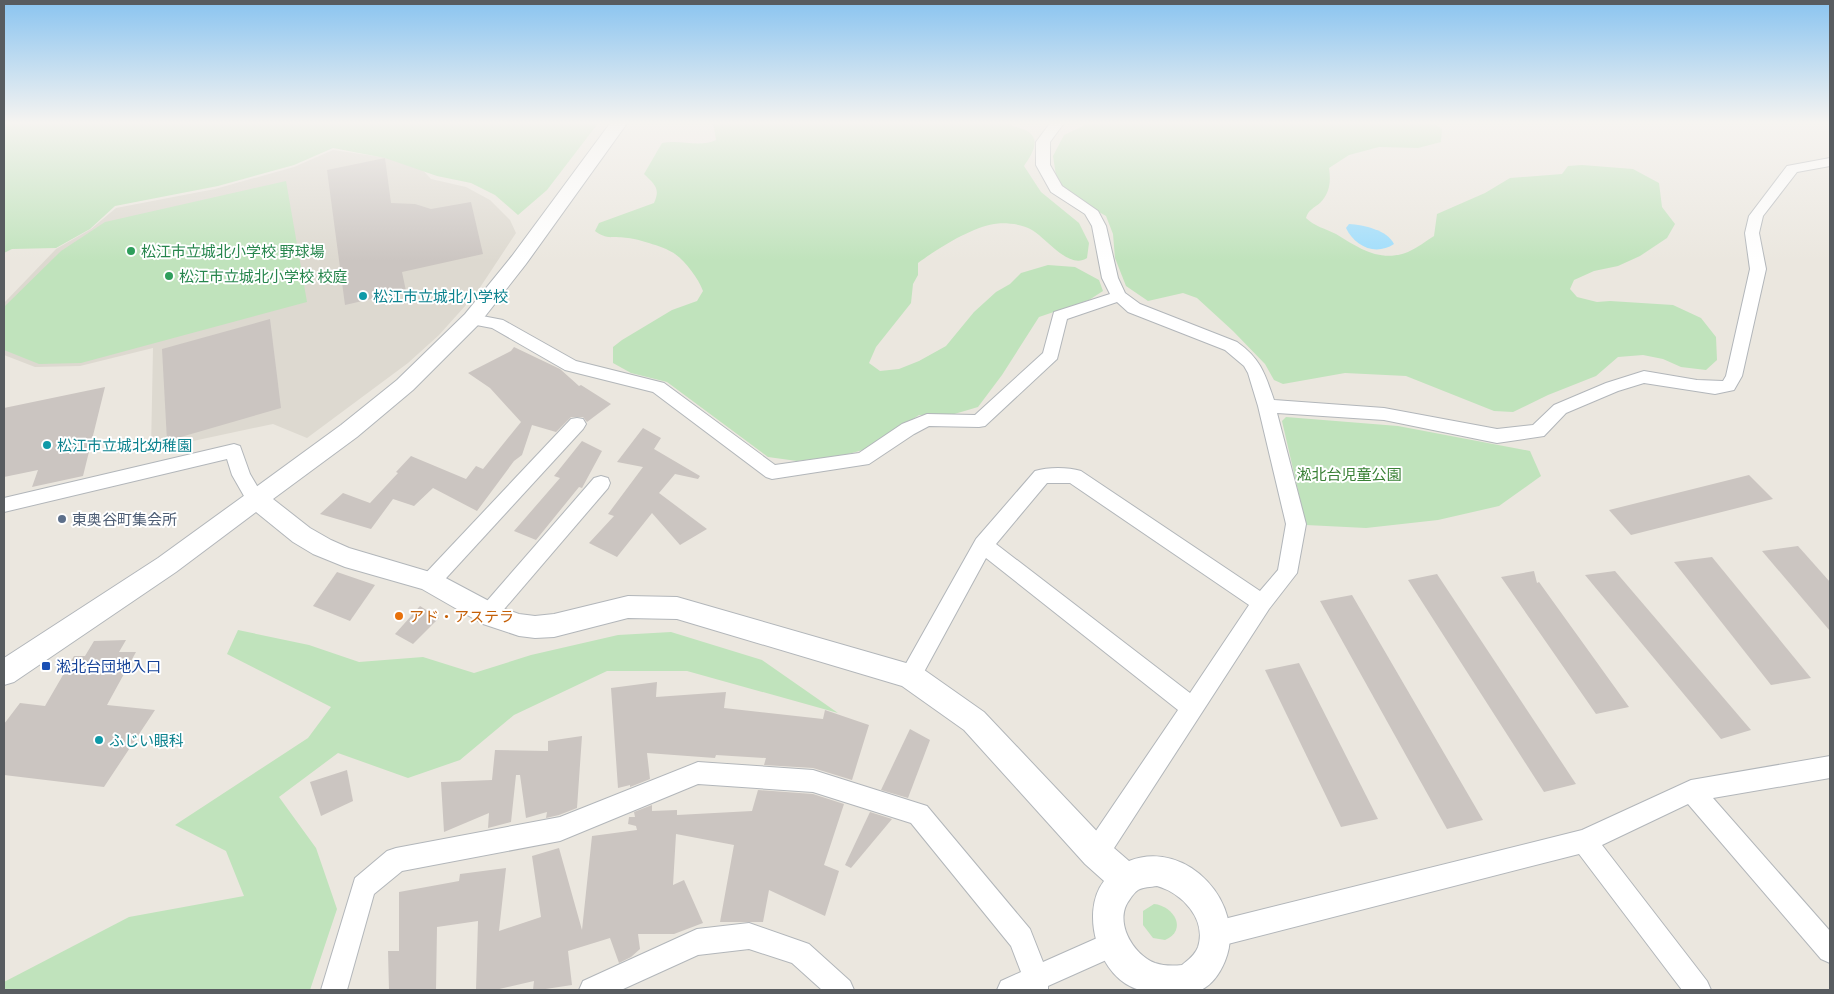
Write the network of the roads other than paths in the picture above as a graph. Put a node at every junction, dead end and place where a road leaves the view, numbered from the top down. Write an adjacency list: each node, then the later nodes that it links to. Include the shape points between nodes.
1 (586, 168): 5 (street)
2 (1045, 168): 4 (street, via 1056,189 1091,212 1099,226 1110,278)
3 (1795, 168): 6 (street, via 1756,216 1752,233 1758,270 1734,376 1728,386 1715,388 1644,377 1560,409 1538,431 1497,436 1384,414)
4 (1120, 296): 5 (street, via 1060,316 1051,355 979,420 928,420 908,429 864,459 772,472 658,387 571,366 497,324); 6 (street, via 1134,308 1231,346 1242,354 1251,363)
5 (472, 319): 9 (street, via 405,385 349,431)
6 (1267, 406): 13 (street, via 1296,524 1287,573)
7 (577, 424): 12 (street)
8 (601, 483): 14 (street)
9 (255, 498): 10 (street, via 241,475 234,451); 12 (street, via 299,534 333,552); 15 (street, via 167,565)
10 (4, 504)
11 (983, 545): 13 (street, via 1042,476 1074,476); 16 (street); 17 (street)
12 (430, 582): 14 (street)
13 (1262, 603): 17 (street)
14 (487, 615): 16 (street, via 511,624 536,627 614,609 677,608)
15 (4, 673)
16 (910, 676): 21 (street, via 974,721)
17 (1192, 708): 21 (street)
18 (1828, 770): 19 (street)
19 (1691, 791): 20 (street); 25 (street)
20 (1584, 841): 23 (street); 32 (street)
21 (1096, 853): 22 (street)
22 (1126, 880): 23 (street, via 1140,873 1157,871 1174,875 1204,898); 24 (street, via 1115,892 1108,908)
23 (1216, 934): 27 (street, via 1213,952)
24 (1113, 944): 26 (street); 27 (street, via 1124,961 1139,974 1157,982)
25 (1830, 950)
26 (1036, 984): 28 (street, via 1021,938 919,814 813,781 698,773 560,829 396,860 364,887); 31 (street)
27 (1197, 984)
28 (334, 990)
29 (592, 990): 30 (street, via 697,942 749,936 800,953)
30 (841, 990)
31 (1010, 990)
32 (1698, 990)

